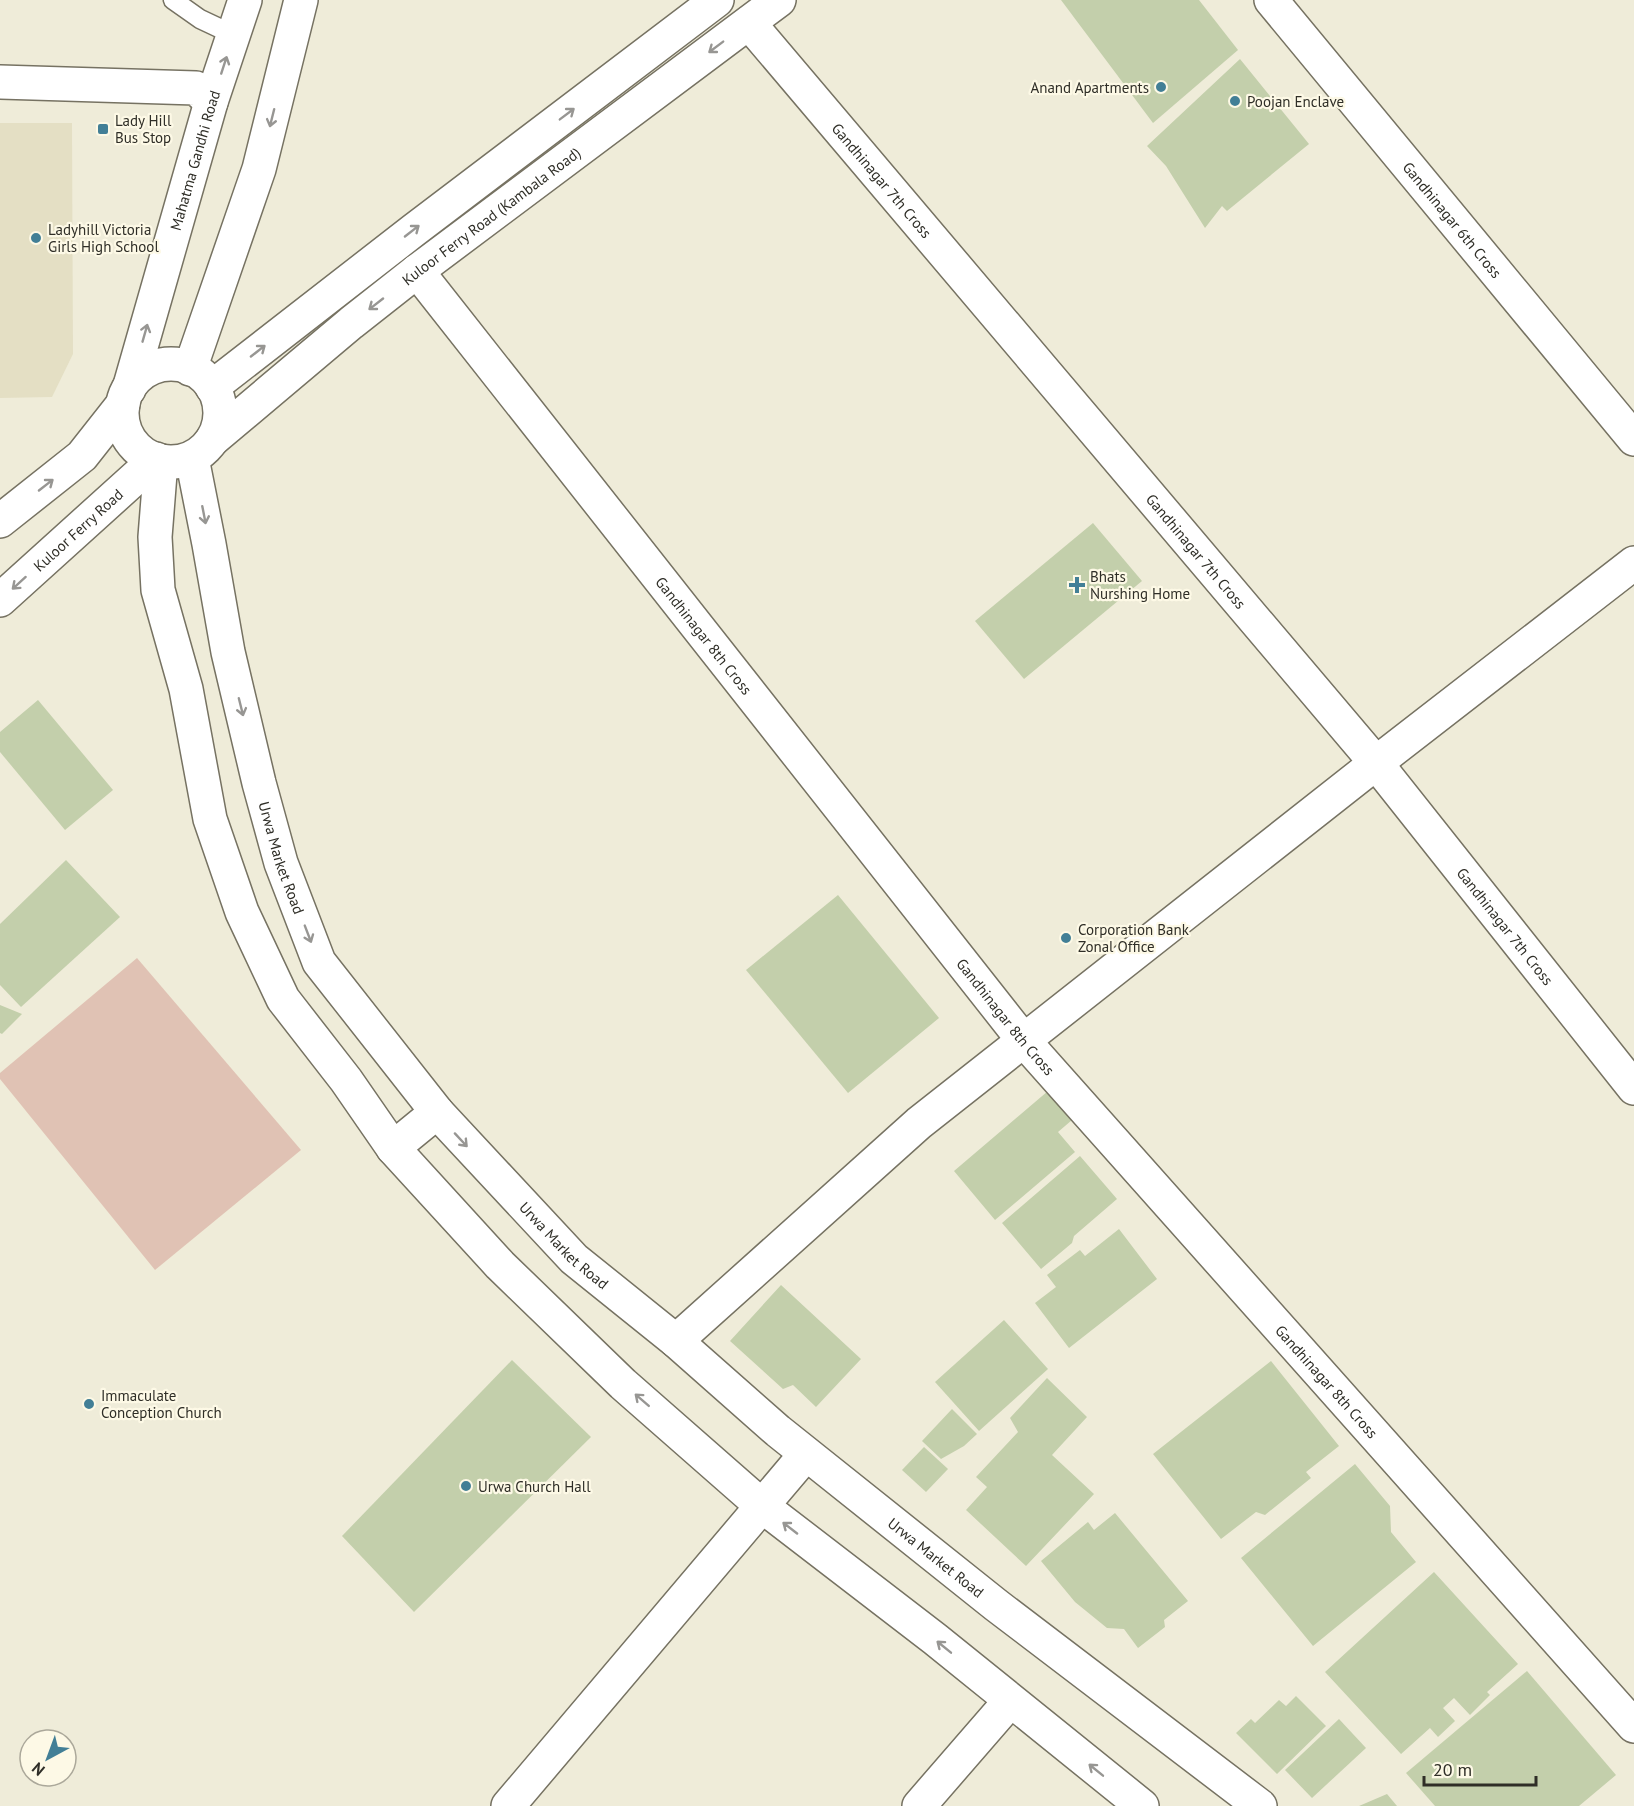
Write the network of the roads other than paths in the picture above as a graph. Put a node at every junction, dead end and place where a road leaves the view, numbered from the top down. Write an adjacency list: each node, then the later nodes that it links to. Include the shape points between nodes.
1 (173, 0): 8 (lane, via 200,19)
2 (245, 0): 8 (street, Mahatma Gandhi Road)
3 (301, 0): 12 (street, one-way to 12)
4 (717, 0): 12 (street, one-way to 4, via 414,230)
5 (779, 0): 7 (street, Kuloor Ferry Road (Kambala Road))
6 (1271, 0): 14 (street, Gandhinagar 6th Cross)
7 (749, 23): 11 (street, Kuloor Ferry Road (Kambala Road), one-way to 11); 19 (street, Gandhinagar 7th Cross)
8 (234, 35): 10 (street, Mahatma Gandhi Road, one-way to 8)
9 (0, 82): 10 (street, via 196,88)
10 (211, 102): 13 (street, Mahatma Gandhi Road, one-way to 10)
11 (417, 271): 15 (street, Kuloor Ferry Road (Kambala Road), one-way to 15); 20 (street, Gandhinagar 8th Cross)
12 (201, 378): 13 (street, via 177,365 162,366 137,378); 15 (street, via 218,400 218,428)
13 (126, 397): 15 (street, via 123,419 136,447 148,457); 16 (street, one-way to 13, via 82,456)
14 (1634, 439)
15 (180, 455): 18 (street, Kuloor Ferry Road, one-way to 18); 22 (street, Urwa Market Road, one-way to 22, via 207,535 228,652 259,783 281,863 319,962); 23 (street, via 154,537 158,590 186,689 210,819 242,912 283,999)
16 (0, 521)
17 (1634, 563): 19 (street)
18 (0, 600)
19 (1376, 763): 20 (street); 21 (street, Gandhinagar 7th Cross)
20 (1024, 1041): 24 (street, via 919,1123); 28 (street, Gandhinagar 8th Cross)
21 (1634, 1088)
22 (437, 1112): 23 (street); 24 (street, Urwa Market Road, one-way to 24, via 574,1259)
23 (393, 1148): 26 (street, one-way to 23, via 623,1384 500,1265)
24 (675, 1341): 25 (street, Urwa Market Road)
25 (806, 1454): 26 (street); 32 (street, Urwa Market Road)
26 (762, 1506): 27 (street, one-way to 26); 29 (street)
27 (1010, 1701): 30 (street); 31 (street, one-way to 27)
28 (1634, 1726)
29 (508, 1806)
30 (920, 1806)
31 (1142, 1806)
32 (1260, 1806)

